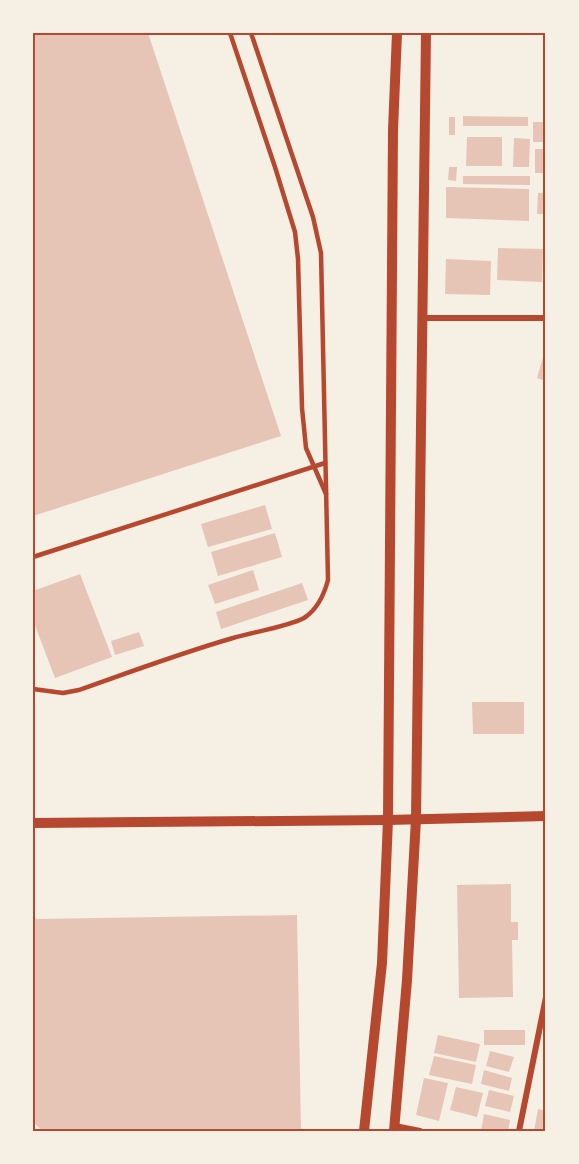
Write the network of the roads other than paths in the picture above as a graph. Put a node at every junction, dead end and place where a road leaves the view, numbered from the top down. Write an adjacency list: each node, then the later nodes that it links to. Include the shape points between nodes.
1 (230, 33): 8 (lane, via 295,232 302,408 306,448)
2 (251, 33): 7 (lane, via 313,217 321,253)
3 (397, 33): 14 (street)
4 (426, 33): 5 (street)
5 (422, 318): 6 (street); 13 (street)
6 (546, 318)
7 (325, 463): 8 (lane); 9 (lane)
8 (313, 466): 9 (lane); 10 (lane)
9 (327, 496): 11 (lane, via 328,580 311,613 293,623 204,646 79,690 63,693)
10 (33, 557)
11 (33, 689)
12 (546, 816): 13 (street)
13 (416, 819): 14 (street); 17 (street)
14 (388, 820): 15 (street); 18 (street, via 382,963)
15 (33, 823)
16 (546, 997): 20 (street)
17 (394, 1129): 19 (street)
18 (364, 1131)
19 (420, 1131)
20 (519, 1131)

